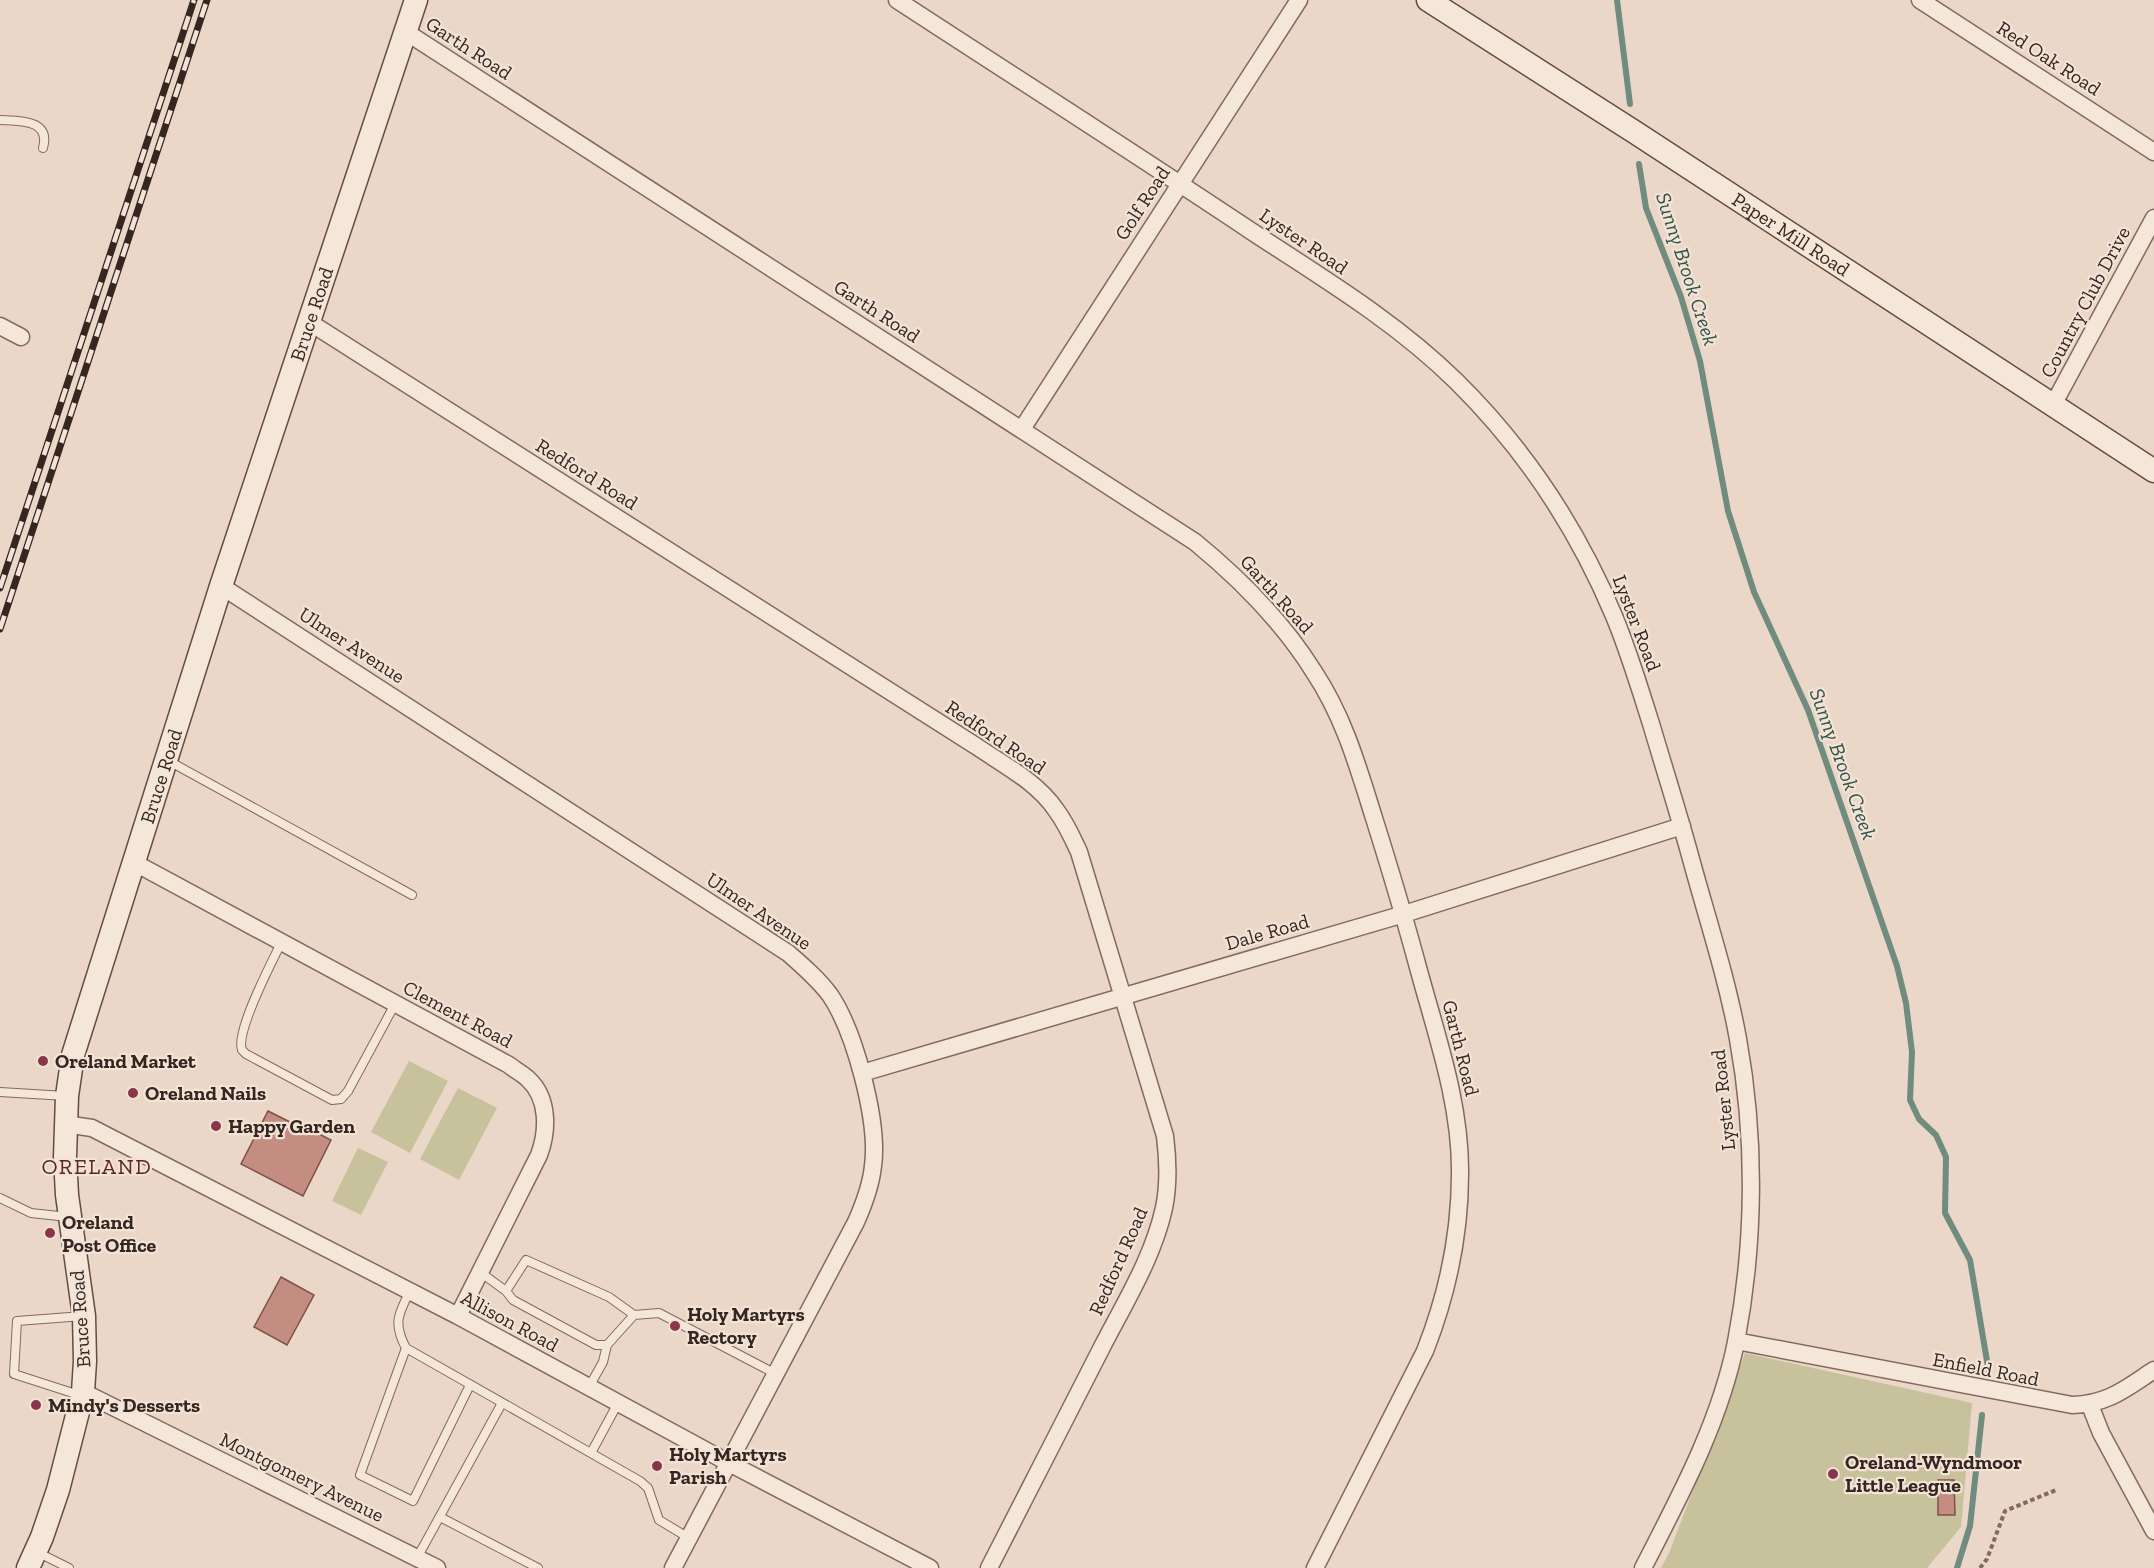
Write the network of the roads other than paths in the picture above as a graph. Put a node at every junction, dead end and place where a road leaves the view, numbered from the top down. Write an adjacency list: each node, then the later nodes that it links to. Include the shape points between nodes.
1 (416, 0): 6 (street, Bruce Road)
2 (897, 0): 10 (street, Lyster Road)
3 (1299, 0): 10 (street, Golf Road)
4 (1428, 0): 15 (street, Paper Mill Road)
5 (1920, 0): 9 (street, Red Oak Road)
6 (406, 32): 12 (street, Bruce Road); 16 (street, Garth Road)
7 (0, 120): 8 (lane, via 33,123 42,130)
8 (43, 148)
9 (2154, 152)
10 (1180, 183): 16 (street, Golf Road); 20 (street, Lyster Road, via 1411,340 1454,379 1528,463 1578,543 1613,614)
11 (2154, 218): 15 (street, Country Club Drive)
12 (309, 322): 18 (street, Bruce Road); 25 (street, Redford Road, via 976,746 1041,793 1056,809 1079,852)
13 (0, 326): 14 (street)
14 (21, 337)
15 (2053, 405): 17 (street, Paper Mill Road)
16 (1022, 429): 23 (street, Garth Road, via 1195,542 1237,579 1292,641 1315,672 1348,737)
17 (2154, 471)
18 (221, 586): 19 (street, Bruce Road); 27 (street, Ulmer Avenue, via 788,953 810,971 830,996)
19 (167, 760): 21 (street, Bruce Road); 22 (lane)
20 (1682, 826): 23 (street, Dale Road); 39 (street, Lyster Road, via 1730,1001 1745,1081 1751,1186 1746,1271)
21 (135, 863): 24 (street, Clement Road); 29 (street, Bruce Road, via 73,1055)
22 (412, 895)
23 (1404, 914): 25 (street, Dale Road); 63 (street, Garth Road, via 1455,1114 1460,1173 1454,1253 1439,1316 1425,1351)
24 (281, 942): 26 (street, Clement Road); 26 (lane, via 257,991 240,1040 246,1054 332,1100 341,1099)
25 (1122, 997): 27 (street, Dale Road); 62 (street, Redford Road, via 1165,1136 1165,1207 1137,1279)
26 (395, 1004): 33 (street, Clement Road, via 509,1065 529,1079 542,1102 546,1138)
27 (862, 1073): 43 (street, Ulmer Avenue, via 874,1146 864,1202)
28 (0, 1092): 29 (lane)
29 (67, 1096): 30 (street, Bruce Road)
30 (65, 1124): 32 (street, Bruce Road); 34 (street, Allison Road, via 92,1128)
31 (0, 1198): 32 (lane, via 31,1213)
32 (71, 1218): 37 (street, Bruce Road)
33 (480, 1272): 35 (lane); 38 (street, Clement Road)
34 (410, 1291): 38 (street, Allison Road); 41 (lane, via 399,1312 398,1334)
35 (506, 1291): 36 (lane, via 526,1260 609,1297); 40 (lane, via 513,1300 596,1345)
36 (634, 1315): 40 (lane); 43 (lane, via 659,1313)
37 (84, 1316): 46 (street, Bruce Road); 46 (lane, via 17,1322 14,1374)
38 (458, 1316): 45 (street, Allison Road)
39 (1736, 1341): 49 (street, Enfield Road, via 2048,1402); 64 (street, Lyster Road, via 1706,1439)
40 (607, 1345): 45 (lane, via 603,1362)
41 (406, 1348): 44 (lane); 44 (lane, via 360,1475 413,1501)
42 (2154, 1370): 49 (street, via 2106,1400)
43 (776, 1374): 51 (street, Ulmer Avenue)
44 (470, 1385): 47 (lane)
45 (589, 1387): 48 (street, Allison Road)
46 (82, 1394): 55 (street, Montgomery Avenue); 56 (street, Bruce Road, via 58,1490)
47 (502, 1403): 50 (lane); 52 (lane)
48 (618, 1403): 50 (lane); 51 (street, Allison Road)
49 (2090, 1405): 53 (street)
50 (591, 1453): 54 (lane, via 640,1480 648,1488 659,1520)
51 (729, 1463): 54 (street, Ulmer Avenue); 61 (street, Allison Road)
52 (440, 1517): 55 (lane); 59 (lane)
53 (2154, 1531)
54 (689, 1538): 60 (street, Ulmer Avenue)
55 (417, 1558): 58 (street, Montgomery Avenue)
56 (31, 1560): 57 (lane)
57 (69, 1568)
58 (437, 1568)
59 (538, 1568)
60 (673, 1568)
61 (930, 1568)
62 (989, 1568)
63 (1315, 1568)
64 (1643, 1568)

